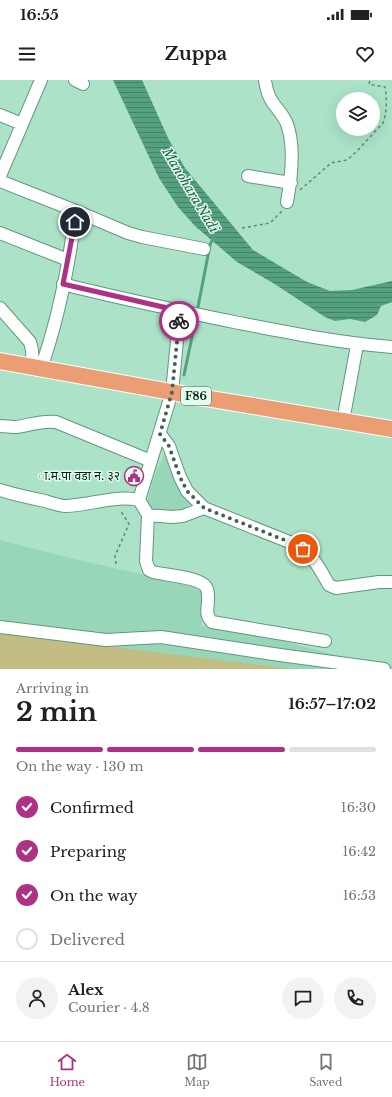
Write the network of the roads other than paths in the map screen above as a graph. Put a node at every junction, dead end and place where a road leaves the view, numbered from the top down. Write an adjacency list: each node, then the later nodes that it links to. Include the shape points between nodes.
1 (41, 80): 4 (street)
2 (265, 80): 8 (street, via 269,97 283,116 290,133)
3 (0, 115): 4 (street)
4 (22, 124): 5 (street)
5 (0, 176)
6 (248, 176): 8 (street)
7 (0, 181): 10 (street)
8 (291, 183): 9 (street)
9 (287, 202)
10 (76, 211): 12 (street, via 128,233); 13 (street)
11 (0, 233): 13 (street)
12 (204, 250)
13 (68, 260): 14 (street)
14 (63, 284): 16 (street); 20 (street, via 52,338)
15 (0, 308): 20 (street, via 30,342)
16 (180, 311): 17 (street); 21 (street)
17 (357, 345): 18 (street); 22 (street)
18 (392, 347)
19 (0, 361): 20 (main road, F86)
20 (37, 368): 21 (main road, F86)
21 (172, 392): 22 (main road, F86); 25 (street)
22 (344, 420): 24 (main road, F86)
23 (0, 426): 26 (street, via 16,427 35,422 56,422)
24 (392, 429)
25 (160, 434): 26 (street); 29 (street, via 169,446 187,491)
26 (151, 461): 28 (street)
27 (0, 490): 28 (street, via 64,506 113,498)
28 (139, 500): 30 (street)
29 (204, 508): 30 (street, via 183,516); 31 (street, via 303,549 312,556 332,587)
30 (148, 515): 33 (street, via 145,550 149,570 196,580 203,584 207,588 208,596 206,613 212,622)
31 (392, 582)
32 (0, 627): 34 (street, via 106,640 161,637)
33 (325, 642)
34 (384, 669)

